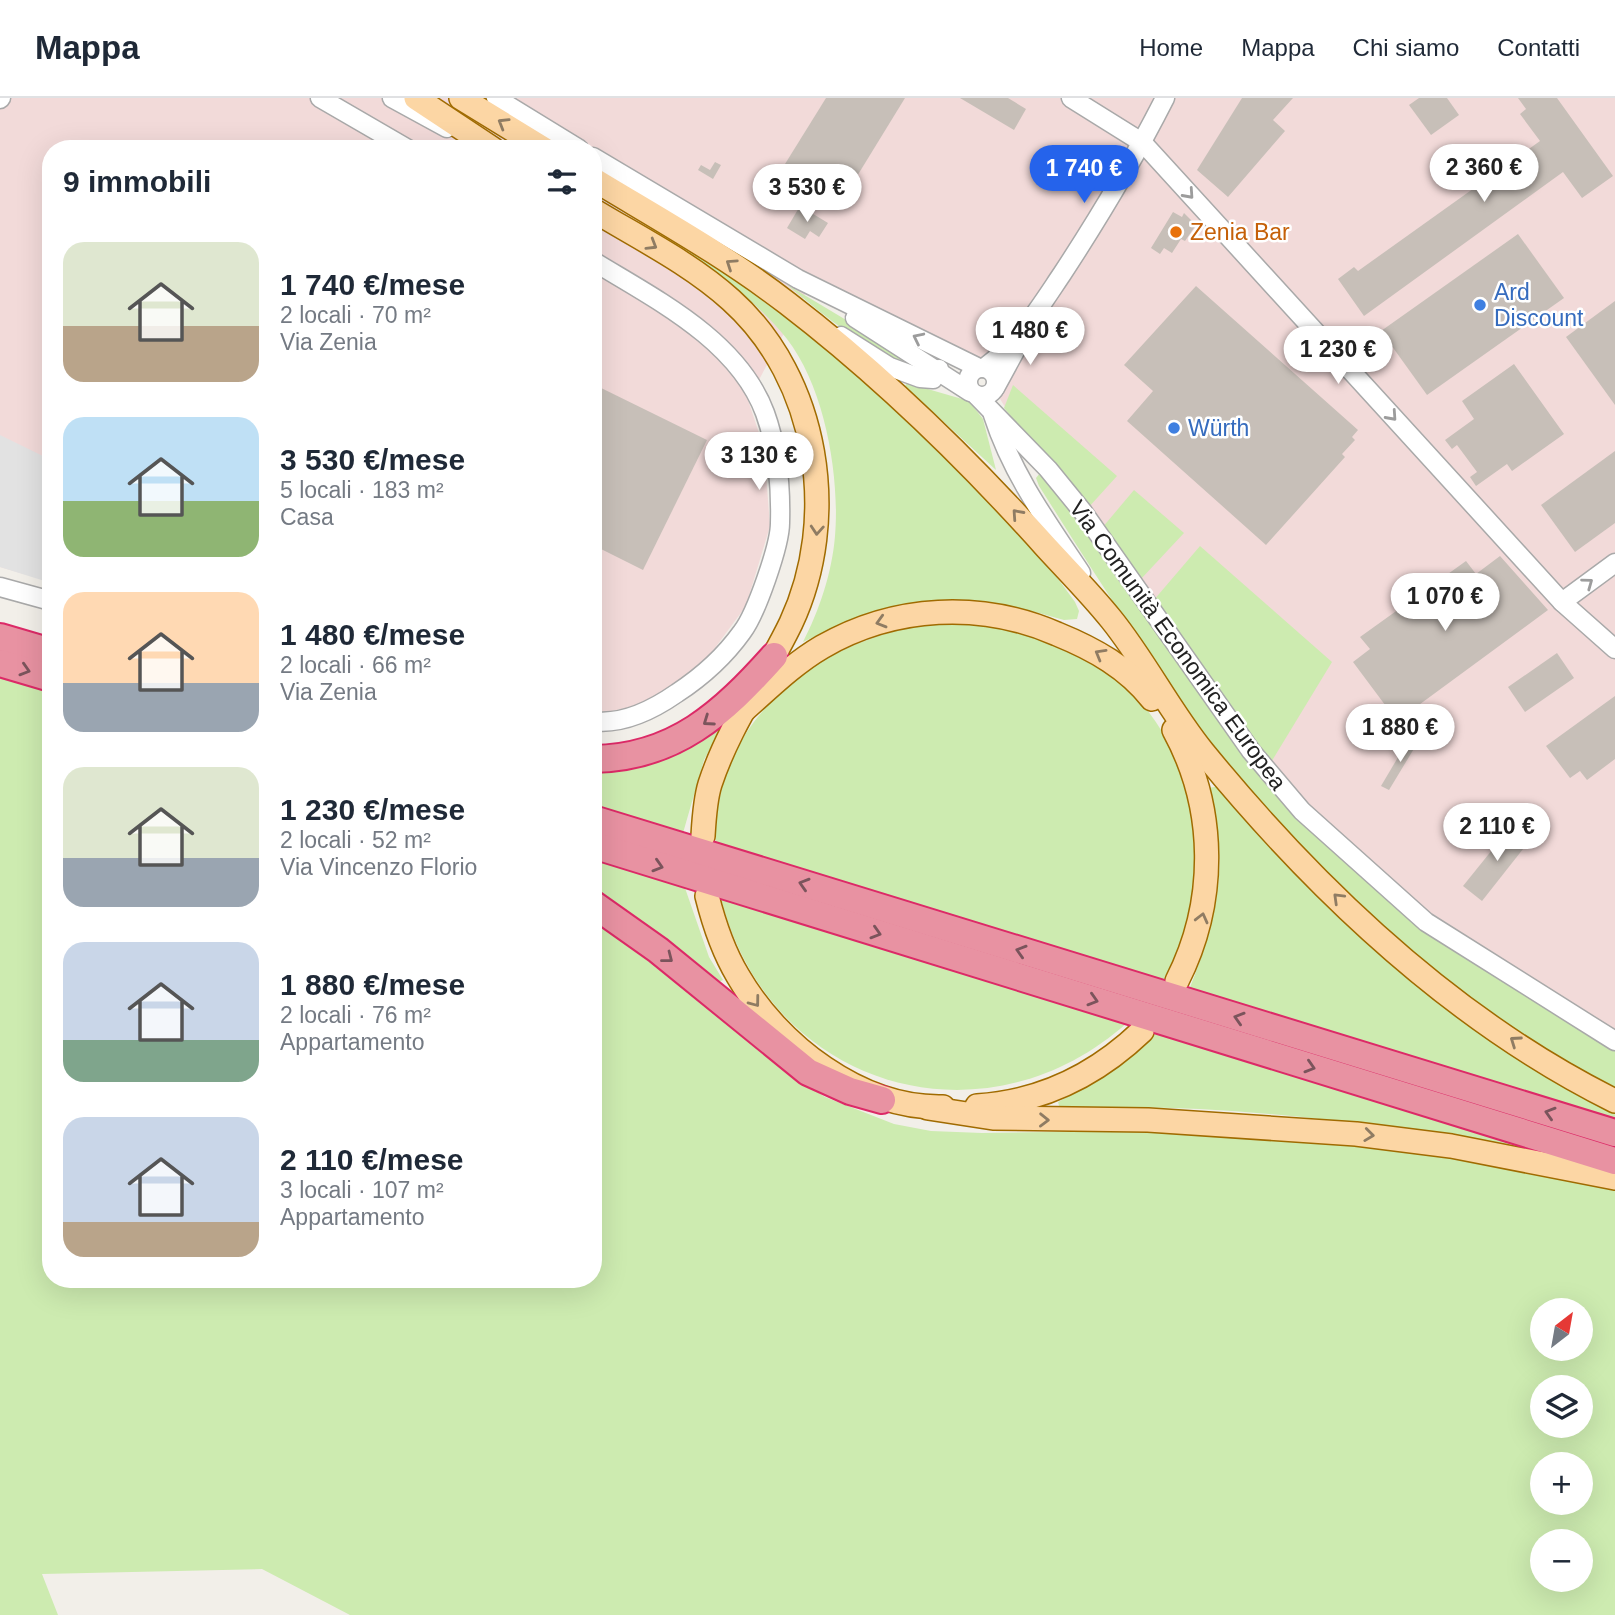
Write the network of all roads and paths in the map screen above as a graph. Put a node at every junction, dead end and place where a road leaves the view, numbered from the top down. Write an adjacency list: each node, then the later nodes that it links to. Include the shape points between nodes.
1 (320, 98): 8 (street)
2 (392, 98): 9 (street)
3 (416, 98): 10 (main road)
4 (461, 98): 11 (main road, one-way to 4)
5 (496, 98): 12 (street)
6 (1071, 98): 13 (street)
7 (1166, 98): 13 (street)
8 (392, 140)
9 (473, 140)
10 (479, 140)
11 (529, 140)
12 (564, 140)
13 (1143, 143): 20 (street, via 1117,191); 29 (street, one-way to 29)
14 (602, 162): 18 (street)
15 (602, 184): 19 (main road, one-way to 15, via 730,262)
16 (602, 216): 35 (main road, one-way to 35, via 731,300 775,356 801,407 814,462 816,545 792,621)
17 (602, 266): 41 (street, via 677,312 746,379 765,412 777,464 780,525 762,590 744,630 708,673 637,716)
18 (798, 279): 21 (street, one-way to 18); 22 (street)
19 (787, 303): 22 (street, via 890,367 920,378); 30 (main road, one-way to 19, via 952,446)
20 (1027, 326): 21 (street, via 999,358); 23 (street)
21 (979, 369): 22 (street); 23 (street, via 994,375); 23 (street, via 967,385)
22 (941, 375): 23 (street)
23 (985, 396): 24 (street, Via Comunità Economica Europea); 25 (street)
24 (1048, 469): 25 (street, via 1035,469); 51 (street, Via Comunità Economica Europea, via 1141,592 1251,751 1302,811 1426,922)
25 (1025, 489): 30 (street)
26 (1615, 563): 29 (street, one-way to 26)
27 (0, 587): 28 (street)
28 (42, 599)
29 (1562, 602): 33 (street)
30 (1112, 620): 32 (main road)
31 (0, 637): 34 (highway)
32 (1129, 645): 38 (main road); 42 (main road)
33 (1615, 649)
34 (42, 650)
35 (774, 656): 39 (main road); 43 (highway, one-way to 43, via 713,719 638,753)
36 (0, 663): 37 (highway, one-way to 37)
37 (42, 675)
38 (1149, 694): 39 (main road, one-way to 39, via 1105,657 1043,628 981,613 938,612 895,618 835,640 785,673); 40 (main road)
39 (744, 710): 45 (main road, via 709,786)
40 (1167, 718): 42 (main road); 49 (main road, one-way to 40, via 1200,925 1208,861 1193,774)
41 (602, 720)
42 (1200, 748): 53 (main road, one-way to 42, via 1527,1050 1396,954 1257,816)
43 (602, 758)
44 (602, 822): 55 (highway, one-way to 44)
45 (703, 836)
46 (602, 848): 56 (highway, one-way to 56)
47 (707, 896): 52 (main road, one-way to 52, via 728,958 760,1009 802,1050)
48 (602, 910): 52 (highway, one-way to 52, via 808,1072)
49 (1177, 981)
50 (1142, 1031): 54 (main road, via 1098,1067 1046,1093 989,1105)
51 (1615, 1041)
52 (882, 1100): 54 (main road)
53 (1615, 1101)
54 (928, 1108): 57 (main road, one-way to 57, via 993,1118 1148,1120 1356,1134 1451,1146)
55 (1615, 1133)
56 (1615, 1161)
57 (1615, 1178)

